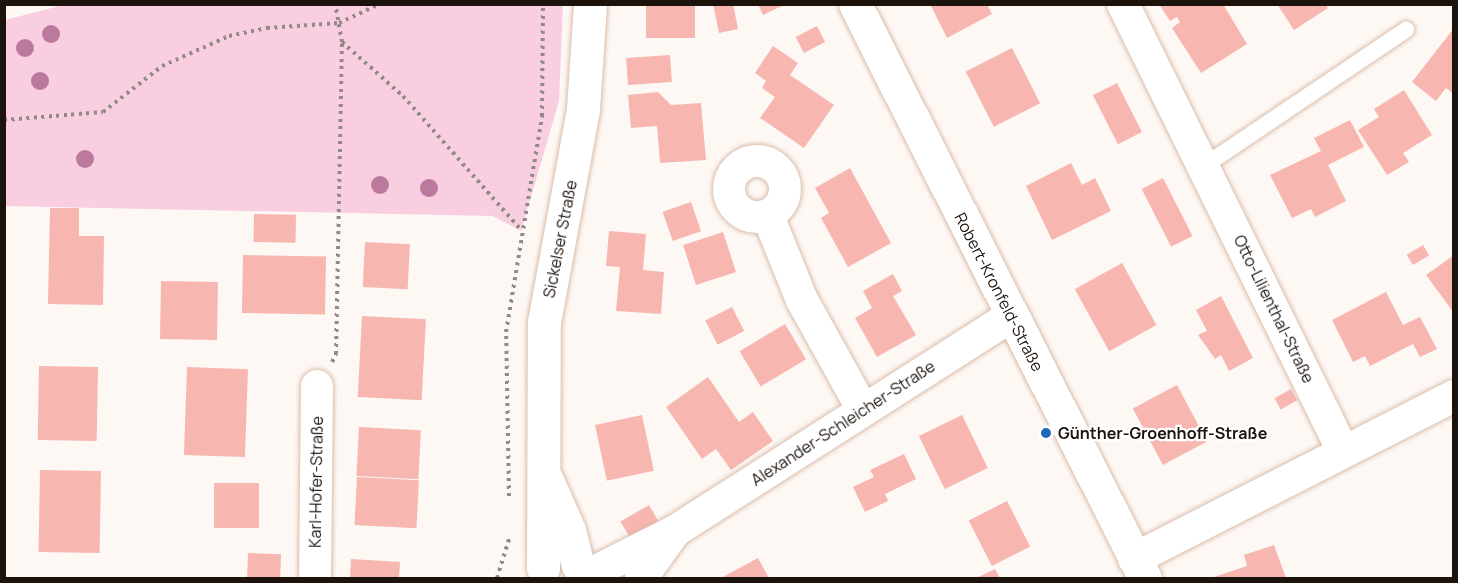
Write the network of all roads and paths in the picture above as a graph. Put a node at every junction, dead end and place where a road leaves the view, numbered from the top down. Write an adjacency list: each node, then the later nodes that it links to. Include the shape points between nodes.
1 (335, 4): 6 (path)
2 (380, 4): 6 (path)
3 (590, 4): 18 (main road, Sickelser Straße, via 583,109 544,322)
4 (855, 4): 13 (main road, Robert-Kronfeld-Straße)
5 (1123, 4): 10 (street, Otto-Lilienthal-Straße)
6 (339, 23): 8 (path); 9 (path, via 267,28 230,36 162,66 103,112)
7 (1406, 30): 10 (lane)
8 (342, 42): 12 (path, via 404,96); 14 (path, via 336,354)
9 (4, 120)
10 (1204, 166): 17 (street, Otto-Lilienthal-Straße)
11 (768, 216): 16 (street, via 802,300)
12 (521, 231)
13 (1011, 316): 16 (street, Alexander-Schleicher-Straße); 20 (main road, Robert-Kronfeld-Straße)
14 (317, 386): 23 (street, Karl-Hofer-Straße)
15 (1454, 396): 17 (street)
16 (863, 410): 19 (street, Alexander-Schleicher-Straße)
17 (1343, 452): 20 (street)
18 (544, 475): 21 (main road, Sickelser Straße); 22 (main road, Sickelser Straße)
19 (675, 531): 21 (street, Alexander-Schleicher-Straße); 24 (street, Alexander-Schleicher-Straße)
20 (1140, 569)
21 (591, 572): 22 (main road, via 558,563)
22 (535, 573)
23 (315, 579)
24 (641, 579)

